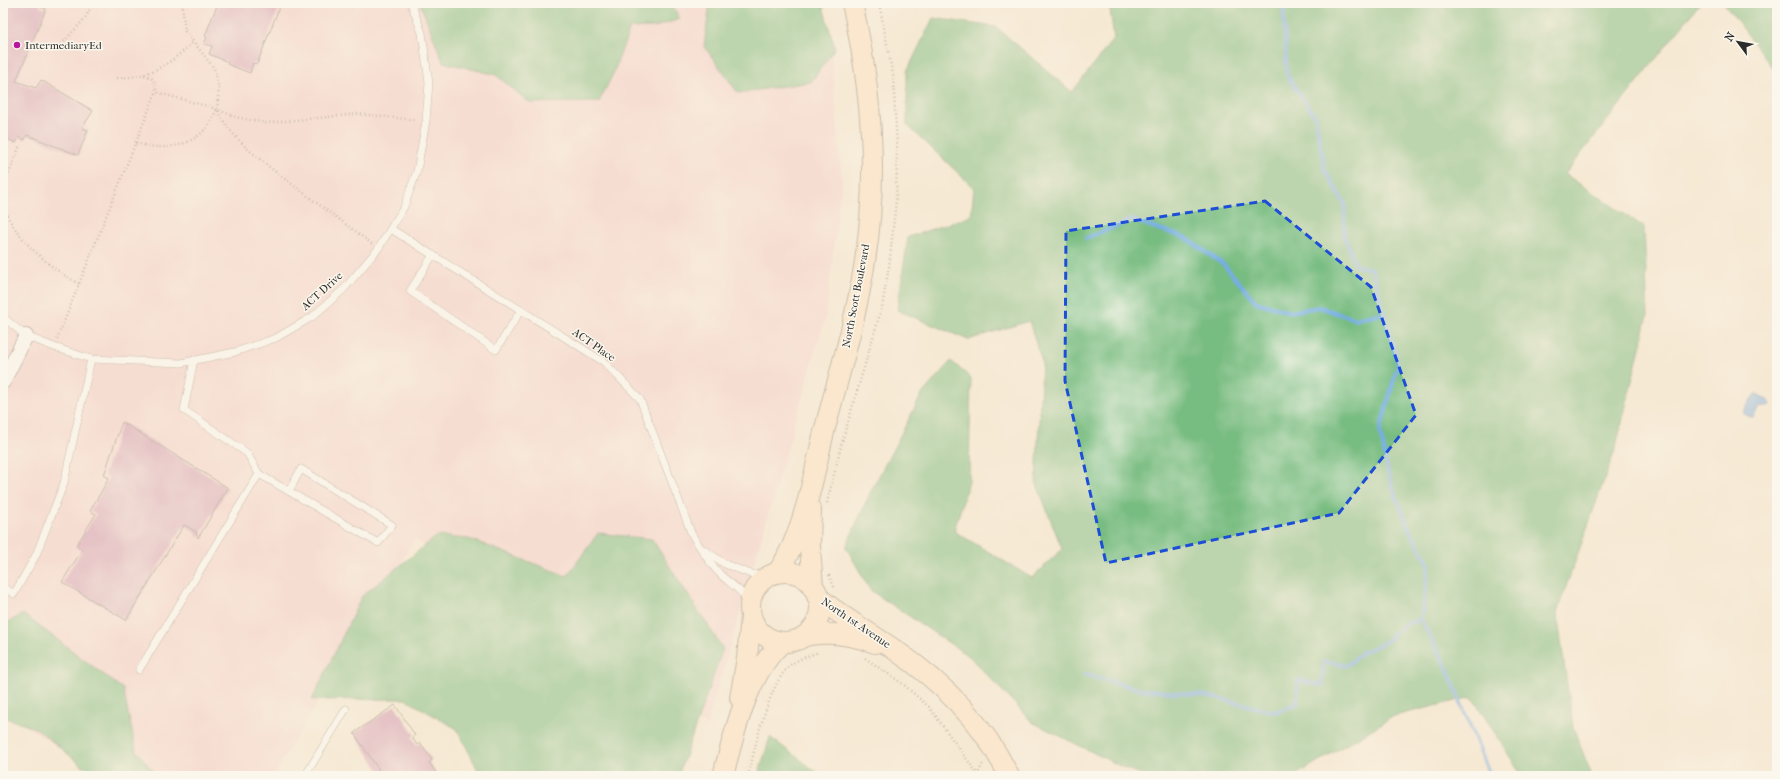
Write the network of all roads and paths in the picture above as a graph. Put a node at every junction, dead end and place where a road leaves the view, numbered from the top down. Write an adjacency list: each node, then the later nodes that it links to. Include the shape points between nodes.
1 (92, 3): 6 (path, via 83,22 67,36)
2 (182, 3): 5 (path, via 185,31)
3 (411, 3): 11 (lane, ACT Drive, via 422,33 429,84)
4 (852, 3): 29 (main road, North Scott Boulevard, via 867,80 871,121 871,216 856,308)
5 (193, 42): 7 (path, via 159,69); 10 (path, via 214,68 219,88)
6 (59, 48)
7 (144, 75): 8 (path); 9 (path, via 151,77 156,83)
8 (118, 78)
9 (156, 92): 10 (path); 12 (path)
10 (217, 109): 11 (path, via 235,117 266,122 358,114); 12 (path, via 207,126 192,140 169,148); 17 (path, via 240,141 261,162)
11 (426, 122): 16 (lane, ACT Drive, via 417,171 404,207)
12 (136, 143): 19 (path)
13 (20, 145): 14 (path)
14 (3, 189)
15 (3, 208): 19 (path, via 10,223 25,241 60,273)
16 (391, 229): 17 (lane, ACT Drive); 18 (lane, ACT Place)
17 (378, 249): 25 (lane, ACT Drive, via 344,289 312,317 276,338 235,352)
18 (433, 255): 20 (lane, ACT Place); 20 (lane, via 410,291 496,350)
19 (79, 284): 23 (path)
20 (521, 310): 32 (lane, ACT Place, via 604,362 640,399 692,535)
21 (3, 317): 22 (lane, ACT Drive)
22 (26, 336): 23 (lane, ACT Drive); 26 (street)
23 (54, 347): 24 (lane, ACT Drive)
24 (91, 359): 25 (lane, ACT Drive, via 181,363); 35 (lane, via 64,483 36,555 14,594)
25 (194, 360): 28 (lane, via 184,410 247,453)
26 (3, 382)
27 (842, 442): 31 (path)
28 (259, 474): 30 (lane); 44 (lane)
29 (810, 490): 34 (main road, North Scott Boulevard, via 788,555); 36 (main road, North Scott Boulevard, via 810,547)
30 (289, 491): 30 (lane, via 378,543 392,525 301,469)
31 (826, 507)
32 (703, 549): 34 (lane, ACT Place, via 724,564 750,574); 37 (lane, ACT Place, via 716,570 747,598)
33 (828, 570): 38 (path, via 840,600)
34 (772, 575): 36 (main road, via 790,572 801,576); 37 (main road, via 758,585 752,595)
35 (3, 587)
36 (815, 592): 38 (main road, North 1st Avenue); 40 (main road, via 819,606 818,618)
37 (751, 610): 41 (main road, via 756,626 763,634); 46 (main road)
38 (835, 610): 42 (main road, North 1st Avenue)
39 (825, 634): 40 (main road, North 1st Avenue); 42 (main road, North 1st Avenue, via 869,641); 49 (path, via 816,653 793,663 781,676 773,691)
40 (804, 636): 41 (main road)
41 (783, 642): 46 (main road, via 765,662)
42 (896, 650): 51 (main road, North 1st Avenue, via 931,676 972,719 992,746)
43 (860, 655): 50 (path, via 903,684 929,707)
44 (139, 670)
45 (346, 709): 47 (lane)
46 (739, 716): 48 (main road)
47 (305, 776)
48 (723, 776)
49 (748, 776)
50 (979, 776)
51 (1009, 776)

